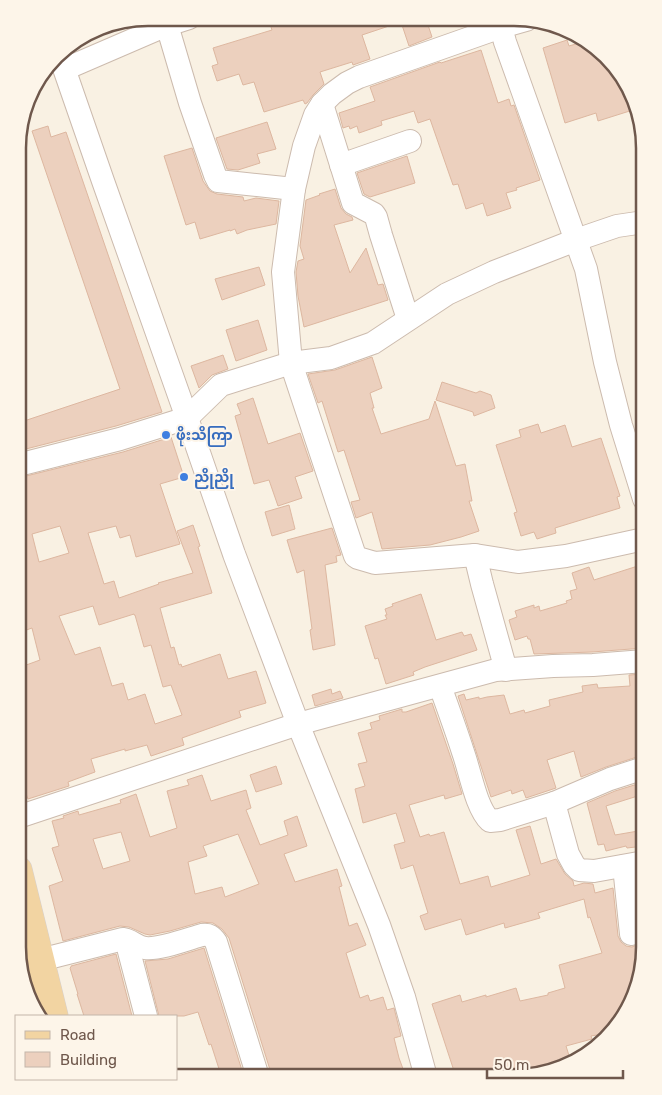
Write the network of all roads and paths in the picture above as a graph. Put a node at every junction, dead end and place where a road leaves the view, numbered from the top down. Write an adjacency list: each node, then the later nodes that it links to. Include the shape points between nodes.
1 (492, 26): 6 (street, via 359,77)
2 (501, 26): 11 (street)
3 (161, 27): 5 (street)
4 (168, 27): 9 (street, via 218,181)
5 (62, 62): 14 (street)
6 (322, 104): 8 (street); 9 (street, via 304,146)
7 (410, 142): 8 (street)
8 (341, 165): 12 (street, via 353,203 376,217)
9 (294, 189): 13 (street, via 283,272)
10 (636, 223): 11 (street, via 616,226)
11 (576, 240): 12 (street, via 447,294); 16 (street)
12 (408, 319): 13 (street, via 372,343 330,358)
13 (291, 363): 14 (street, via 221,385); 18 (street, via 355,556 375,563)
14 (188, 418): 15 (street); 22 (street, via 234,554)
15 (26, 463)
16 (636, 472)
17 (636, 541): 18 (street, via 566,556 518,562)
18 (475, 555): 20 (street)
19 (635, 662): 20 (street)
20 (506, 670): 21 (street)
21 (440, 686): 22 (street); 24 (street, via 485,816 490,821 500,820)
22 (298, 724): 25 (street); 34 (street, via 379,925)
23 (635, 771): 24 (street)
24 (554, 803): 26 (street, via 568,854 579,870 594,871)
25 (26, 814)
26 (634, 864): 28 (street)
27 (26, 903): 30 (main road)
28 (631, 934)
29 (126, 940): 30 (street); 32 (street); 33 (street, via 148,948 202,935 212,936)
30 (40, 960): 31 (main road)
31 (54, 1015)
32 (146, 1015)
33 (255, 1069)
34 (424, 1069)

